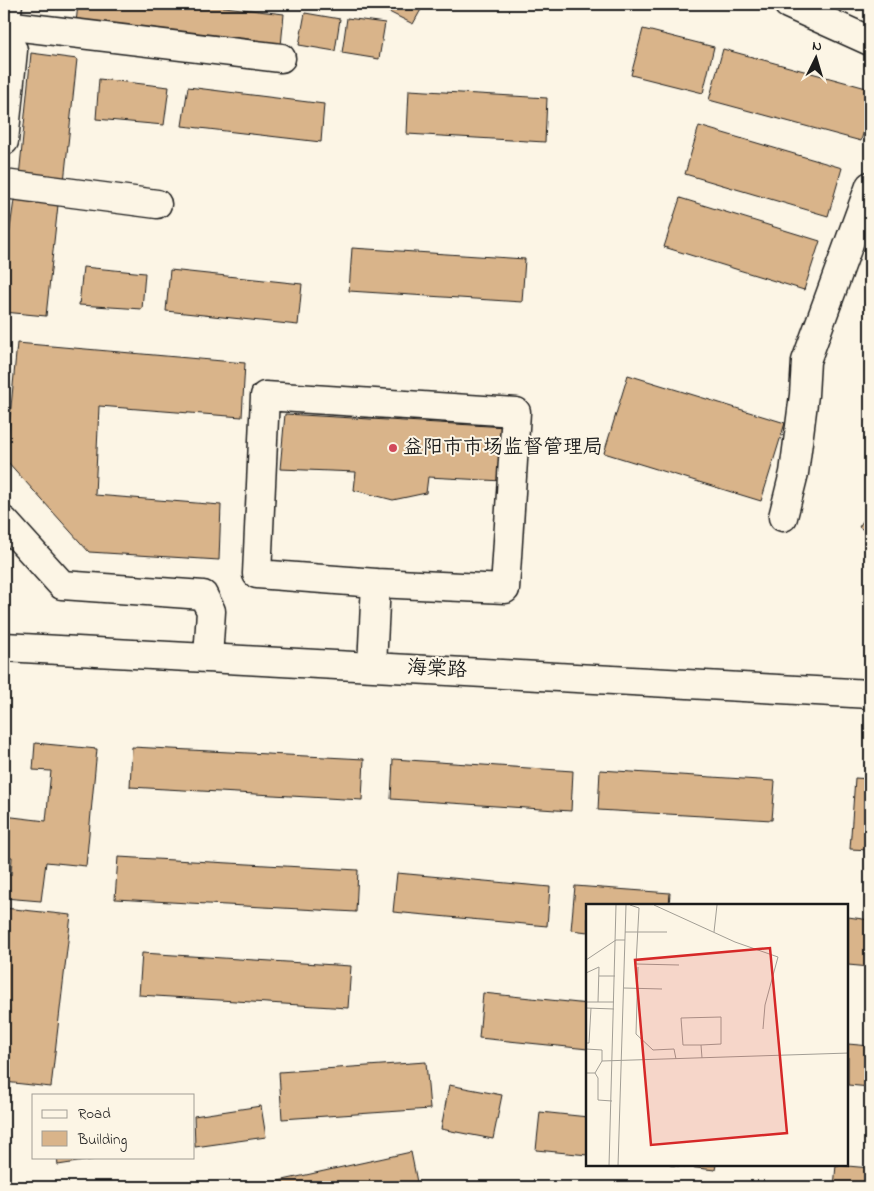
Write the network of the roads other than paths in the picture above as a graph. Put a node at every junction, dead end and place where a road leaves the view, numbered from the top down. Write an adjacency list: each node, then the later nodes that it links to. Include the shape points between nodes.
1 (8, 4): 5 (street, via 5,25)
2 (788, 4): 3 (street)
3 (870, 41)
4 (13, 50): 6 (street)
5 (281, 58)
6 (4, 141)
7 (4, 184): 9 (street)
8 (870, 186): 10 (street, via 806,361 794,473)
9 (157, 204)
10 (783, 517)
11 (4, 521): 14 (street, via 62,585 203,595 212,612)
12 (376, 584): 12 (street, via 505,590 516,412 265,396 258,574); 15 (street)
13 (4, 647): 14 (street, 海棠路)
14 (208, 658): 15 (street, 海棠路)
15 (372, 666): 16 (street, 海棠路)
16 (870, 694)

